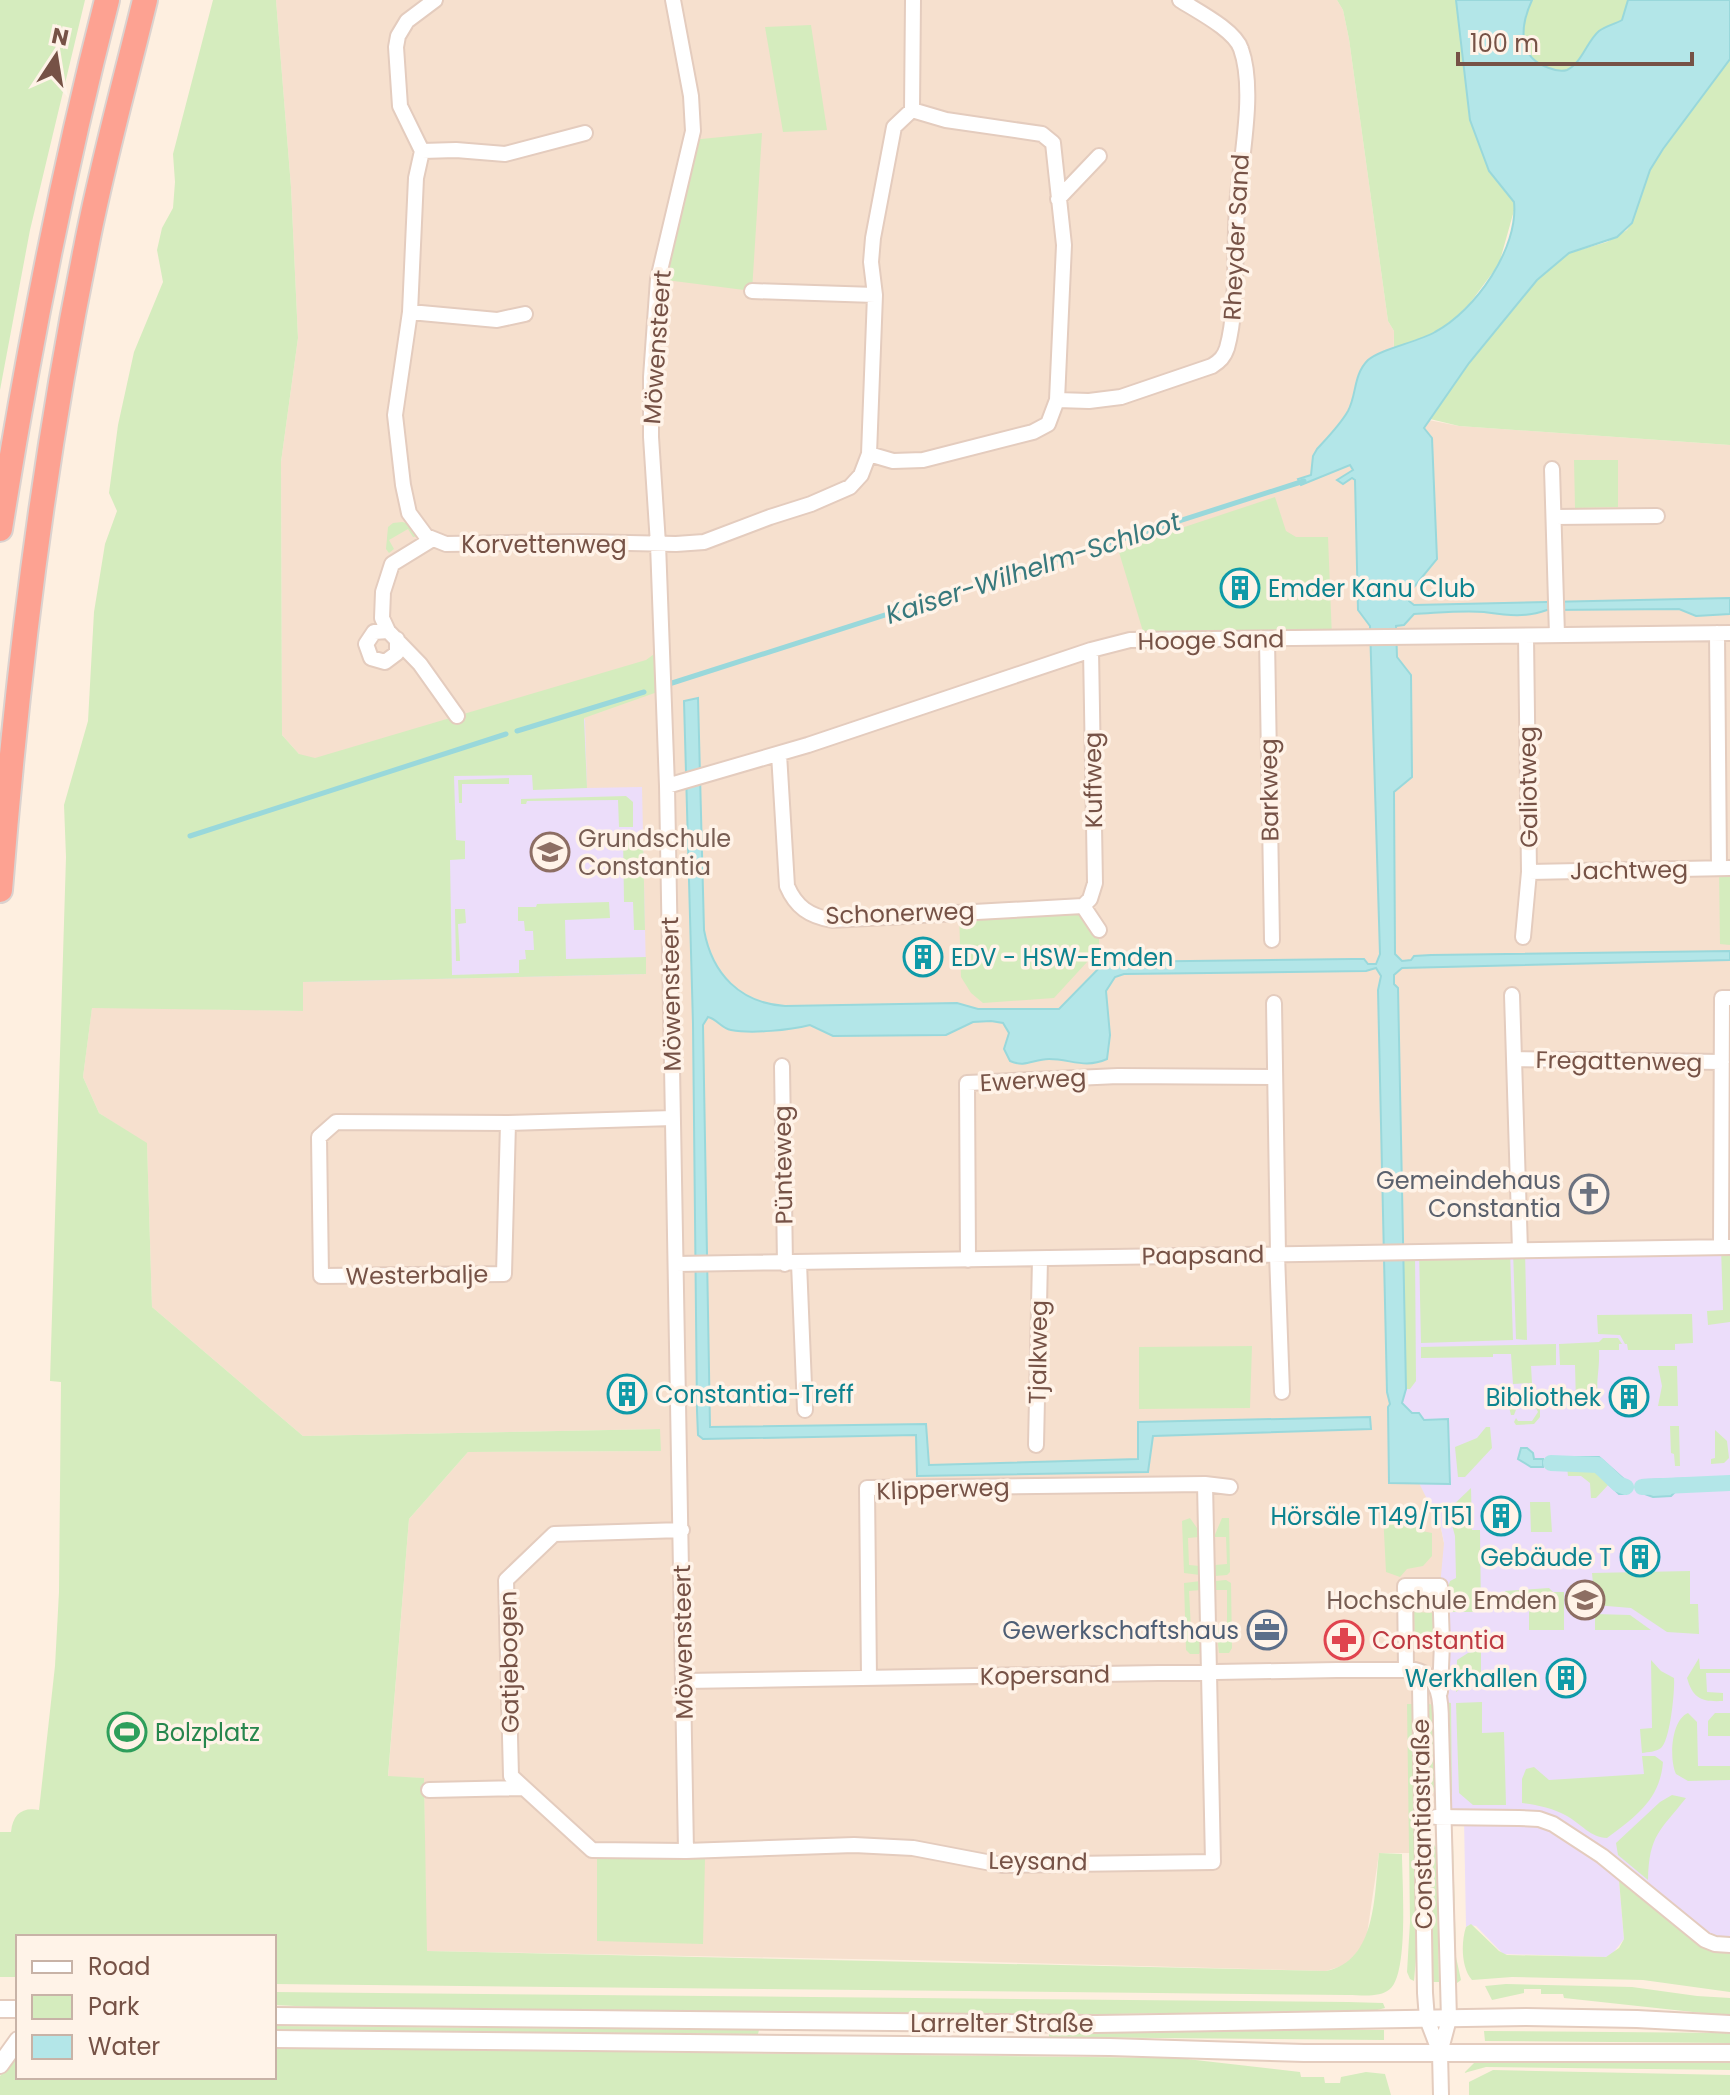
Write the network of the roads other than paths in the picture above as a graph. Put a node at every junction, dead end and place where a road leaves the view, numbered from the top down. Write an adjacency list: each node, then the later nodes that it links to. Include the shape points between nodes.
1 (107, 0): 22 (highway, via 41,287)
2 (145, 0): 35 (highway, via 86,246 51,439 27,603)
3 (435, 0): 7 (street)
4 (673, 0): 24 (street, Möwensteert, via 693,131 660,269 654,322 651,437)
5 (913, 0): 8 (street)
6 (1180, 0): 17 (street, Rheyder Sand, via 1234,37 1244,57 1247,98 1226,353 1212,366 1136,394)
7 (414, 6): 10 (street, via 396,47 400,106)
8 (912, 110): 12 (street, via 1049,138); 14 (street, via 894,127 877,209 871,262)
9 (585, 133): 10 (street, via 505,154)
10 (422, 151): 15 (street, Korvettenweg)
11 (1099, 156): 12 (street)
12 (1058, 199): 17 (street, via 1064,245)
13 (752, 291): 14 (street)
14 (875, 295): 18 (street)
15 (410, 312): 16 (street, via 497,320); 23 (street, Korvettenweg, via 396,423 407,506)
16 (525, 314)
17 (1057, 400): 18 (street, via 1048,424 1033,432 923,460 893,461)
18 (869, 454): 24 (street, via 850,487 811,504 704,542)
19 (1552, 469): 21 (street)
20 (1657, 516): 21 (street)
21 (1554, 517): 26 (street)
22 (0, 529)
23 (431, 540): 24 (street, Korvettenweg); 30 (street, Korvettenweg, via 392,564 383,592 383,622)
24 (658, 544): 32 (street, Möwensteert)
25 (1724, 633): 26 (street, Hooge Sand); 33 (street)
26 (1557, 635): 27 (street, Hooge Sand)
27 (1526, 636): 28 (street, Hooge Sand); 34 (street, Galiotweg)
28 (1267, 639): 29 (street, Hooge Sand, via 1145,638); 39 (street, Barkweg)
29 (1091, 650): 31 (street, Hooge Sand); 36 (street, Kuffweg, via 1095,883)
30 (457, 716)
31 (779, 754): 32 (street, Hooge Sand); 36 (street, Schonerweg, via 787,886 807,913 832,920)
32 (674, 784): 47 (street, Möwensteert)
33 (1724, 868): 34 (street, Jachtweg)
34 (1529, 872): 38 (street, Galiotweg)
35 (0, 890)
36 (1083, 906): 37 (street)
37 (1099, 930)
38 (1523, 937)
39 (1272, 940)
40 (1512, 995): 43 (street, Fregattenweg)
41 (1730, 998): 44 (street, via 1722,998)
42 (1274, 1003): 46 (street)
43 (1515, 1059): 44 (street, Fregattenweg); 50 (street, Fregattenweg)
44 (1722, 1062): 49 (street)
45 (782, 1066): 54 (street, Pünteweg)
46 (1275, 1077): 51 (street); 53 (street, Ewerweg, via 1118,1076 967,1083)
47 (673, 1118): 48 (street, Westerbalje); 55 (street, Möwensteert)
48 (508, 1123): 48 (street, Westerbalje, via 504,1274 321,1276 319,1137 336,1122)
49 (1725, 1247): 50 (street, Paapsand)
50 (1520, 1250): 51 (street, Paapsand)
51 (1278, 1254): 52 (street, Paapsand); 56 (street)
52 (1040, 1259): 53 (street, Paapsand); 58 (street, Tjalkweg)
53 (968, 1260): 54 (street, Paapsand)
54 (792, 1263): 55 (street, Paapsand); 57 (street, Pünteweg)
55 (676, 1264): 61 (street, Möwensteert)
56 (1282, 1392)
57 (805, 1410)
58 (1036, 1445)
59 (1205, 1484): 60 (street, Klipperweg); 63 (street); 64 (street, Klipperweg, via 867,1488)
60 (1230, 1487)
61 (682, 1530): 65 (street, Möwensteert); 67 (street, Gatjebogen, via 554,1534 506,1580 511,1776)
62 (1406, 1669): 63 (street, Kopersand); 66 (street, Constantiastraße, via 1430,1677); 66 (street, via 1405,1586 1440,1586); 69 (street, Constantiastraße, via 1420,1687)
63 (1209, 1672): 64 (street, Kopersand); 72 (street, Leysand, via 1213,1862 1002,1865 913,1848 854,1845)
64 (869, 1678): 65 (street, Kopersand)
65 (684, 1681): 72 (street, Möwensteert)
66 (1440, 1696): 70 (street, Constantiastraße)
67 (524, 1788): 68 (street); 71 (street, Gatjebogen, via 592,1850)
68 (429, 1790)
69 (1422, 1817): 70 (street); 75 (street, Constantiastraße)
70 (1444, 1817): 73 (street, via 1539,1819 1553,1824 1602,1856 1705,1940); 76 (street, Constantiastraße)
71 (627, 1851): 72 (street, Leysand)
72 (686, 1851)
73 (1730, 1945)
74 (276, 2016): 75 (street, Larrelter Straße, via 1096,2024)
75 (1427, 2019): 76 (street, Larrelter Straße); 80 (street, Constantiastraße)
76 (1449, 2019): 77 (street, Larrelter Straße); 80 (street, Constantiastraße)
77 (1730, 2024)
78 (276, 2039): 80 (street, Larrelter Straße)
79 (16, 2043): 82 (street)
80 (1440, 2053): 81 (street, Larrelter Straße); 83 (street)
81 (1730, 2053)
82 (0, 2065)
83 (1441, 2095)

